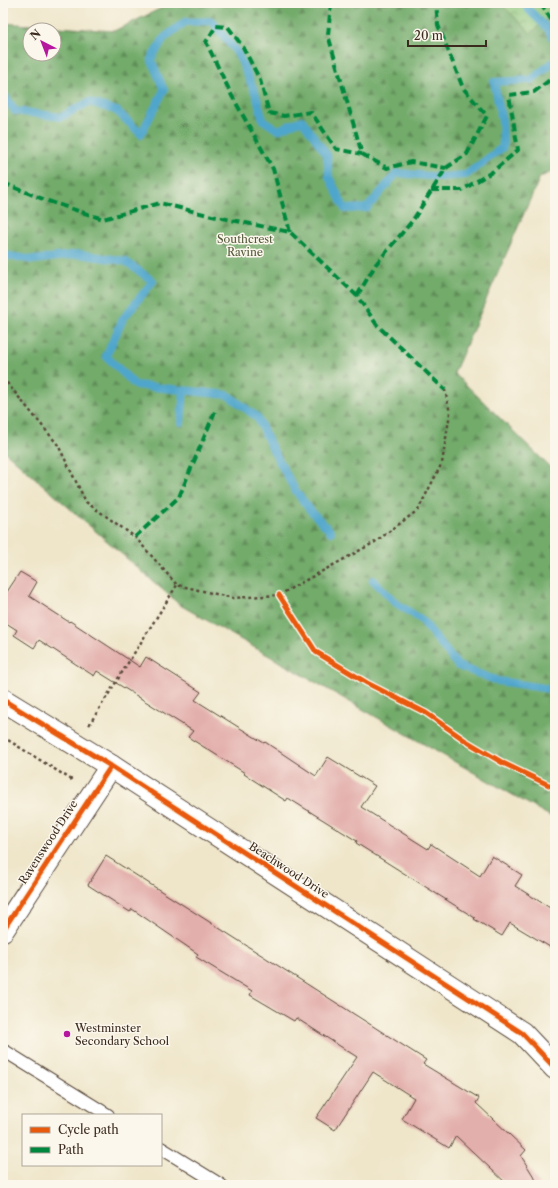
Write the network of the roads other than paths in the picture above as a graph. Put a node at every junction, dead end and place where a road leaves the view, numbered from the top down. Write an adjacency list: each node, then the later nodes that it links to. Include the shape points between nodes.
1 (3, 700): 2 (street, Beachwood Drive)
2 (111, 766): 3 (street, Ravenswood Drive); 5 (street, Beachwood Drive, via 522,1033)
3 (3, 930)
4 (3, 1050): 6 (lane)
5 (555, 1068)
6 (106, 1114)
7 (162, 1149): 8 (lane)
8 (221, 1185)

